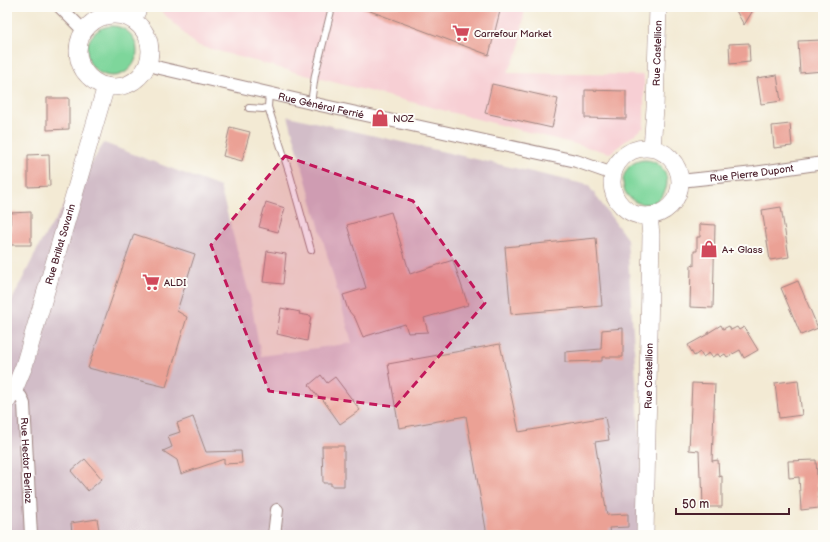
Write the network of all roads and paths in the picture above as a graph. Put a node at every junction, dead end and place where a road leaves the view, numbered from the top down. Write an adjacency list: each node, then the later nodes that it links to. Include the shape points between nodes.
1 (60, 7): 5 (street)
2 (332, 7): 9 (lane, via 315,75)
3 (658, 7): 12 (main road, Rue Castellion)
4 (136, 14): 5 (main road, via 127,18 115,15 103,17 92,22); 6 (main road, via 148,39 150,49)
5 (84, 32): 7 (main road, via 79,40 79,60 89,77)
6 (147, 64): 7 (main road, via 138,78 128,84); 8 (street, Rue Général Ferrié)
7 (106, 86): 18 (main road, Rue Brillat Savarin, via 24,366)
8 (269, 93): 9 (street, Rue Général Ferrié); 10 (lane)
9 (311, 103): 14 (street, Rue Général Ferrié, via 576,161)
10 (268, 107): 11 (lane); 17 (lane)
11 (249, 108)
12 (652, 148): 14 (main road, via 633,150 617,164); 15 (main road, via 671,158)
13 (823, 164): 15 (street, Rue Pierre Dupont)
14 (613, 174): 16 (main road, via 614,194 619,203 636,215)
15 (680, 181): 16 (main road, via 678,195 673,204 665,211)
16 (649, 216): 22 (main road, Rue Castellion, via 651,235)
17 (311, 250)
18 (10, 395): 20 (street, Rue Hector Berlioz, via 21,397 24,404)
19 (277, 510): 21 (street)
20 (30, 535)
21 (274, 535)
22 (645, 535)

